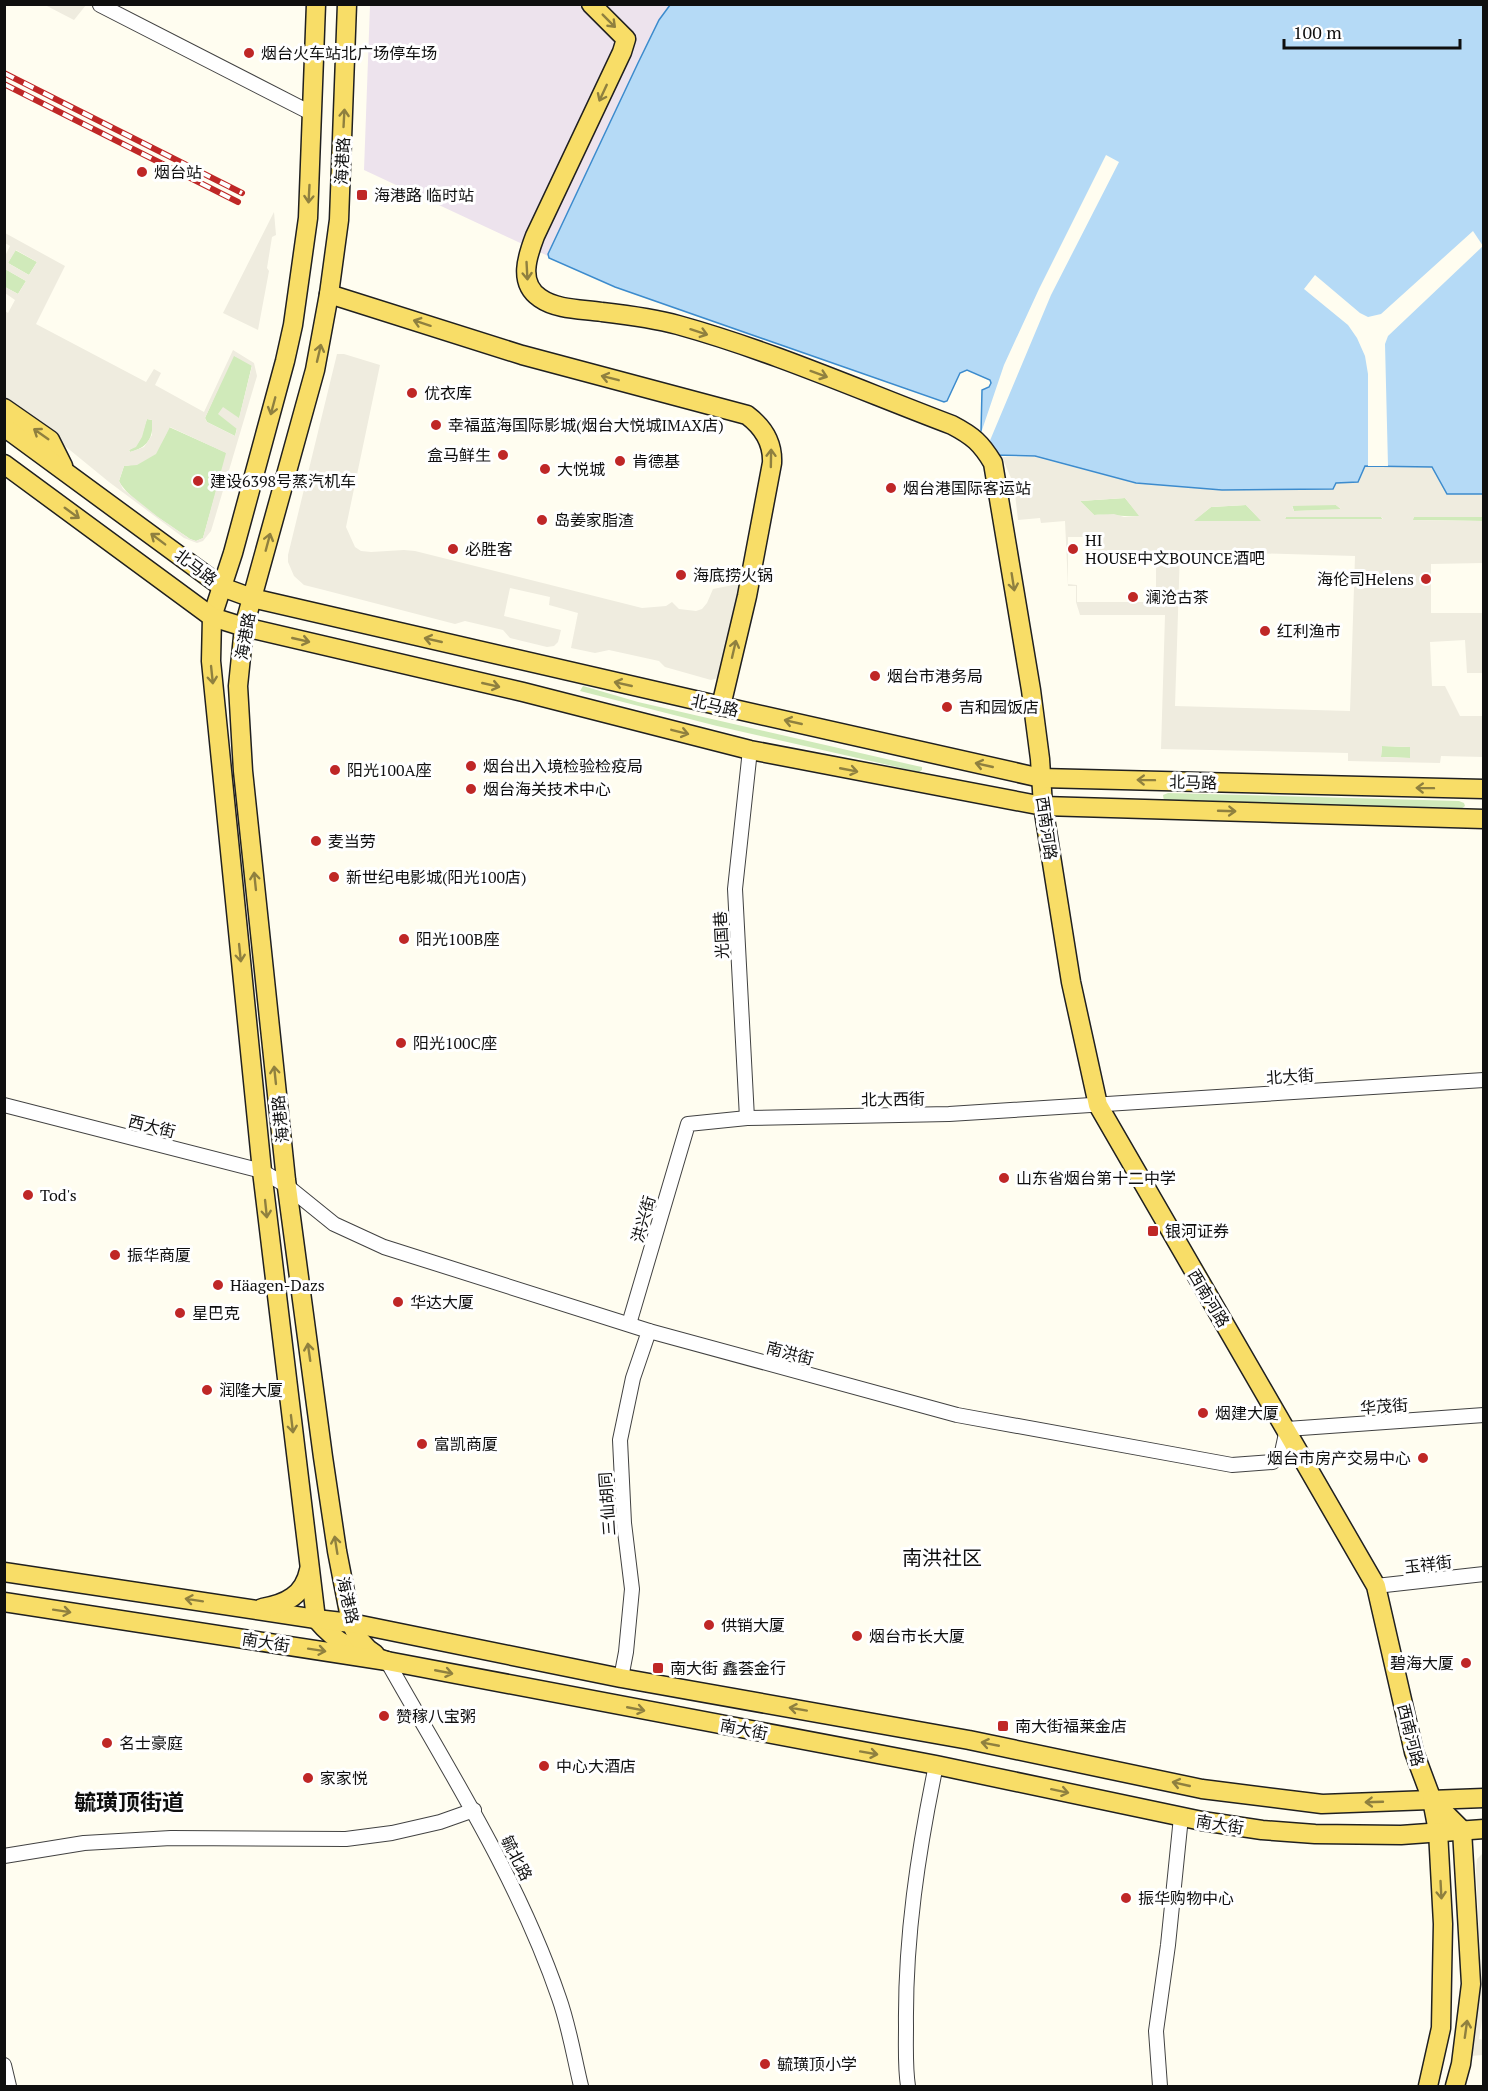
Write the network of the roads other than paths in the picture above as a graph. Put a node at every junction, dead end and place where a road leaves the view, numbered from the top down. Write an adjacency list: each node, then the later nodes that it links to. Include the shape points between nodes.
1 (100, 4): 5 (street)
2 (316, 4): 5 (main road, 海港路)
3 (347, 4): 6 (main road, 海港路, one-way to 3, via 339,220)
4 (591, 4): 17 (main road, 西南河路, one-way to 17, via 626,39 535,236 525,269 530,286 538,297 564,307 660,320 764,353 972,435 993,463 997,477)
5 (314, 114): 11 (main road, 海港路, one-way to 11, via 307,227 293,325)
6 (329, 294): 12 (main road, 海港路, one-way to 6, via 315,370); 15 (main road, one-way to 6, via 772,463 770,442 755,420 522,355)
7 (4, 408): 10 (main road, one-way to 7, via 50,440)
8 (4, 427): 10 (main road, 北马路)
9 (4, 464): 13 (main road, 北马路, one-way to 13)
10 (66, 471): 11 (main road, 北马路, one-way to 10)
11 (222, 587): 12 (main road, 北马路); 13 (main road, 海港路)
12 (252, 598): 14 (main road, 海港路); 15 (main road, 北马路, one-way to 12)
13 (212, 617): 14 (main road, 北马路); 26 (main road, 海港路, one-way to 26, via 211,661)
14 (244, 627): 16 (main road, 北马路, one-way to 16); 27 (main road, 海港路, one-way to 14, via 243,771 238,686)
15 (721, 706): 17 (main road, 北马路, one-way to 15)
16 (750, 750): 19 (main road, 北马路, one-way to 19); 24 (street, 光国巷, via 735,889)
17 (1041, 777): 18 (main road, 北马路, one-way to 17); 19 (main road, 西南河路)
18 (1484, 789)
19 (1043, 807): 20 (main road, 北马路, one-way to 20); 23 (main road, 西南河路, via 1071,982)
20 (1484, 819)
21 (1484, 1080): 23 (street, 北大街)
22 (4, 1105): 26 (street, 西大街)
23 (1098, 1105): 24 (street, 北大西街, via 949,1114); 31 (main road, 西南河路)
24 (747, 1118): 25 (street, 北大西街)
25 (688, 1124): 28 (street, 洪兴街)
26 (262, 1172): 27 (street, 西大街); 32 (main road, 海港路, one-way to 32)
27 (287, 1186): 28 (street, 南洪街, via 333,1224 384,1247); 39 (main road, 海港路, one-way to 27, via 337,1551)
28 (629, 1324): 29 (street, 南洪街)
29 (649, 1331): 31 (street, 南洪街, via 957,1415 1232,1465 1273,1462 1282,1452); 41 (street, 三仙胡同, via 633,1378 620,1440 632,1589)
30 (1484, 1415): 31 (street, 华茂街)
31 (1287, 1430): 35 (main road, 西南河路)
32 (310, 1566): 37 (main road, via 298,1594 283,1603); 38 (main road, 海港路)
33 (4, 1572): 37 (main road, 南大街, one-way to 33)
34 (1484, 1574): 35 (street, 玉祥街)
35 (1376, 1586): 44 (main road, 西南河路, via 1414,1752)
36 (4, 1602): 40 (main road, 南大街, one-way to 40)
37 (252, 1609): 38 (main road, 南大街)
38 (316, 1619): 39 (main road, 南大街); 40 (main road, 海港路, via 329,1635 348,1648)
39 (351, 1623): 40 (main road, 海港路, via 368,1649); 41 (main road, 南大街)
40 (387, 1661): 42 (main road, 南大街, one-way to 42); 45 (street, 毓北路)
41 (621, 1678): 44 (main road, 南大街, one-way to 41, via 1322,1804 1232,1793 969,1740)
42 (936, 1765): 46 (main road, 南大街, one-way to 46); 54 (street, via 912,1902 906,1985)
43 (1484, 1798): 44 (main road, 南大街)
44 (1432, 1800): 48 (main road, 西南河路); 49 (main road, 西南河路)
45 (474, 1810): 50 (street, via 392,1833 346,1839 171,1838 84,1843); 53 (street, 毓北路, via 520,1903 559,1999)
46 (1180, 1817): 49 (main road, 南大街, via 1315,1834 1401,1835); 55 (street, via 1156,2031)
47 (1484, 1829): 48 (main road, 南大街)
48 (1462, 1830): 49 (main road, 南大街); 57 (main road, one-way to 48, via 1471,1984)
49 (1438, 1831): 56 (main road, 西南河路, one-way to 56, via 1443,1924 1442,2028)
50 (4, 1856)
51 (4, 2065): 52 (street)
52 (9, 2086)
53 (581, 2086)
54 (908, 2086)
55 (1160, 2086)
56 (1428, 2086)
57 (1455, 2086)

